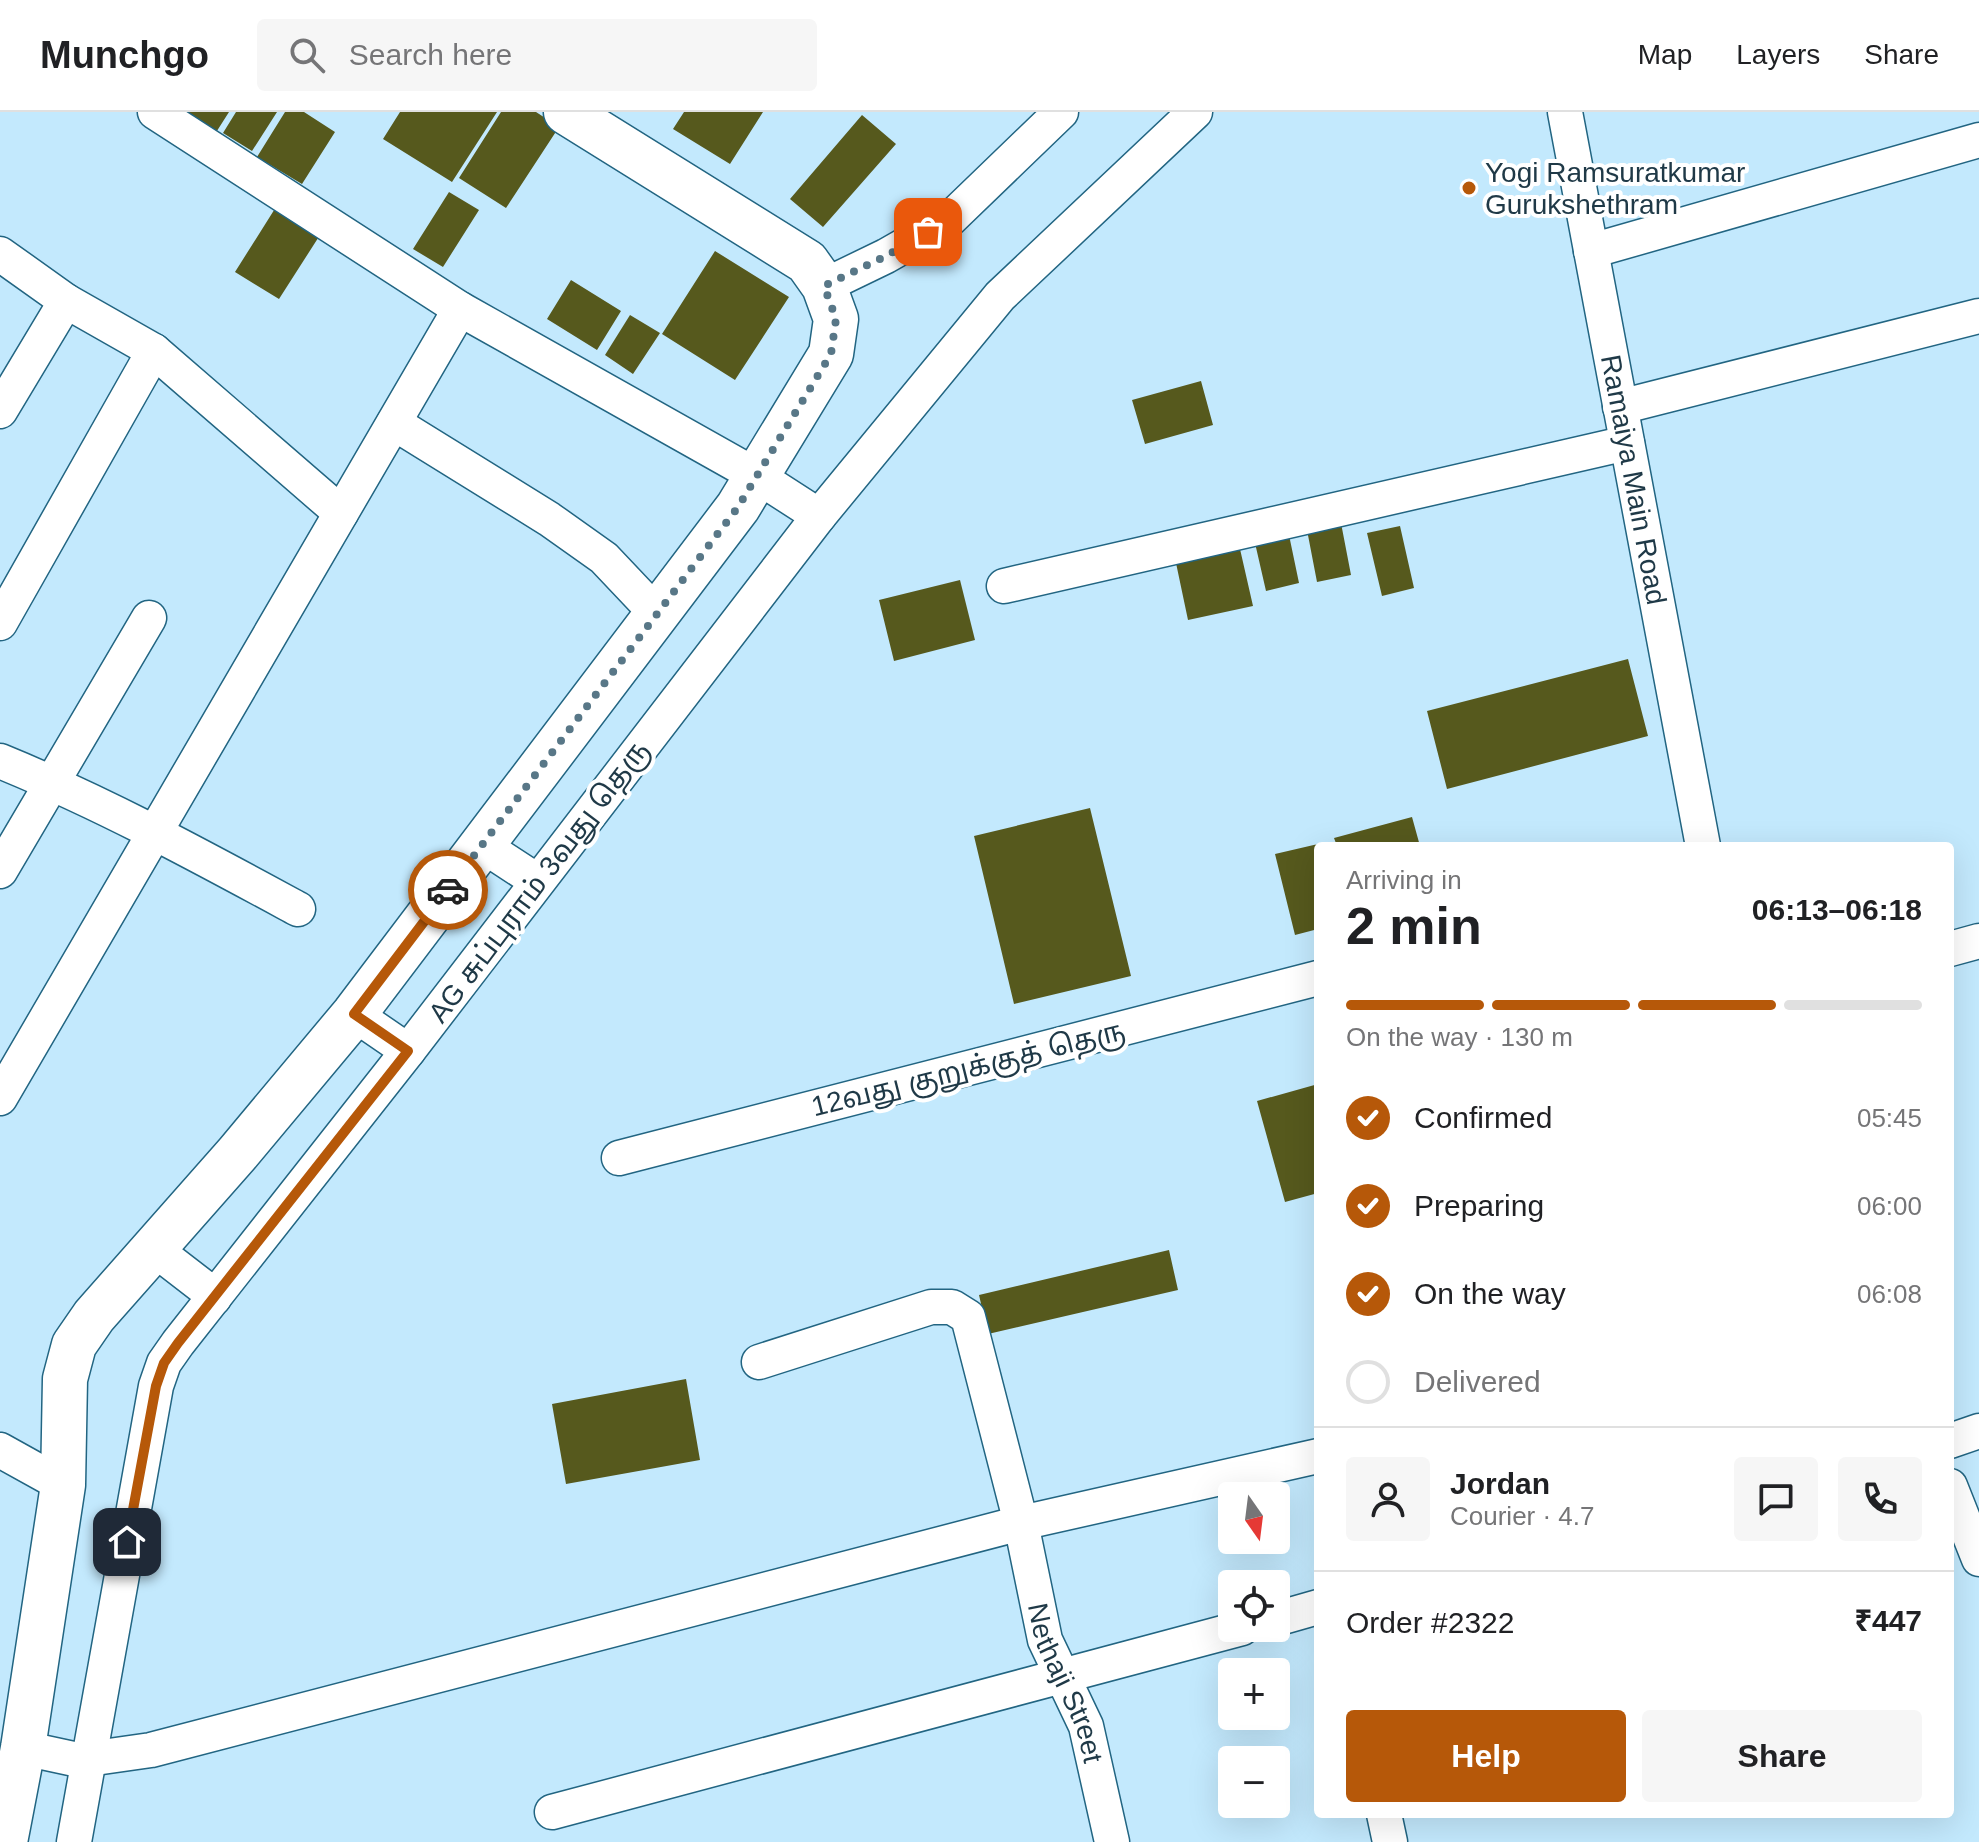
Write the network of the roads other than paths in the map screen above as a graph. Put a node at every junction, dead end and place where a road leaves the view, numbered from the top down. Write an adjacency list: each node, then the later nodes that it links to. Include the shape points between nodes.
1 (155, 112): 11 (street)
2 (566, 112): 9 (street, via 807,262)
3 (1061, 112): 9 (street, via 949,220)
4 (1195, 112): 18 (street, AG சுப்புராம் 3வது தெரு)
5 (1565, 112): 7 (street, Ramaiya Main Road)
6 (1979, 140): 7 (street)
7 (1591, 251): 14 (street, Ramaiya Main Road)
8 (0, 254): 10 (street)
9 (824, 286): 18 (street, via 836,319 831,354)
10 (66, 301): 13 (street); 15 (street)
11 (460, 309): 16 (street); 18 (street)
12 (1979, 316): 14 (street)
13 (154, 351): 19 (street); 23 (street)
14 (1620, 407): 17 (street, Ramaiya Main Road)
15 (0, 411)
16 (394, 423): 19 (street); 21 (street, via 571,534 604,558)
17 (1627, 443): 20 (street); 27 (street, Ramaiya Main Road)
18 (789, 497): 21 (street, via 738,507); 28 (street, AG சுப்புராம் 3வது தெரு)
19 (341, 513): 26 (street)
20 (1004, 586)
21 (657, 614): 28 (street)
22 (149, 618): 25 (street)
23 (0, 623)
24 (0, 761): 25 (street)
25 (52, 782): 26 (street); 29 (street)
26 (156, 831): 30 (street); 35 (street)
27 (1702, 842)
28 (512, 865): 34 (street); 34 (street, AG சுப்புராம் 3வது தெரு)
29 (0, 871)
30 (298, 909)
31 (1979, 941): 32 (street)
32 (1954, 948)
33 (1314, 979): 36 (street, 12வது குறுக்குத் தெரு)
34 (385, 1035): 37 (street, AG சுப்புராம் 3வது தெரு); 37 (street, via 237,1154)
35 (0, 1098)
36 (619, 1158)
37 (187, 1275): 43 (street, via 94,1316 74,1345 65,1379); 51 (street, AG சுப்புராம் 3வது தெரு)
38 (759, 1362): 45 (street, Nethaji Street, via 931,1307 952,1307 968,1317)
39 (1979, 1431): 40 (street)
40 (1954, 1440)
41 (0, 1450): 43 (street)
42 (1314, 1457): 45 (street)
43 (63, 1485): 51 (street)
44 (1954, 1496): 46 (street)
45 (1021, 1523): 50 (street, Nethaji Street, via 1045,1640); 51 (street, via 151,1750)
46 (1979, 1559)
47 (1314, 1608): 48 (street)
48 (1290, 1615)
49 (1218, 1635): 50 (street)
50 (1062, 1677): 52 (street); 56 (street, Nethaji Street, via 1086,1726)
51 (57, 1754): 54 (street); 55 (street, AG சுப்புராம் 3வது தெரு)
52 (552, 1812)
53 (1385, 1818): 57 (street)
54 (5, 1842)
55 (74, 1842)
56 (1112, 1842)
57 (1390, 1842)

